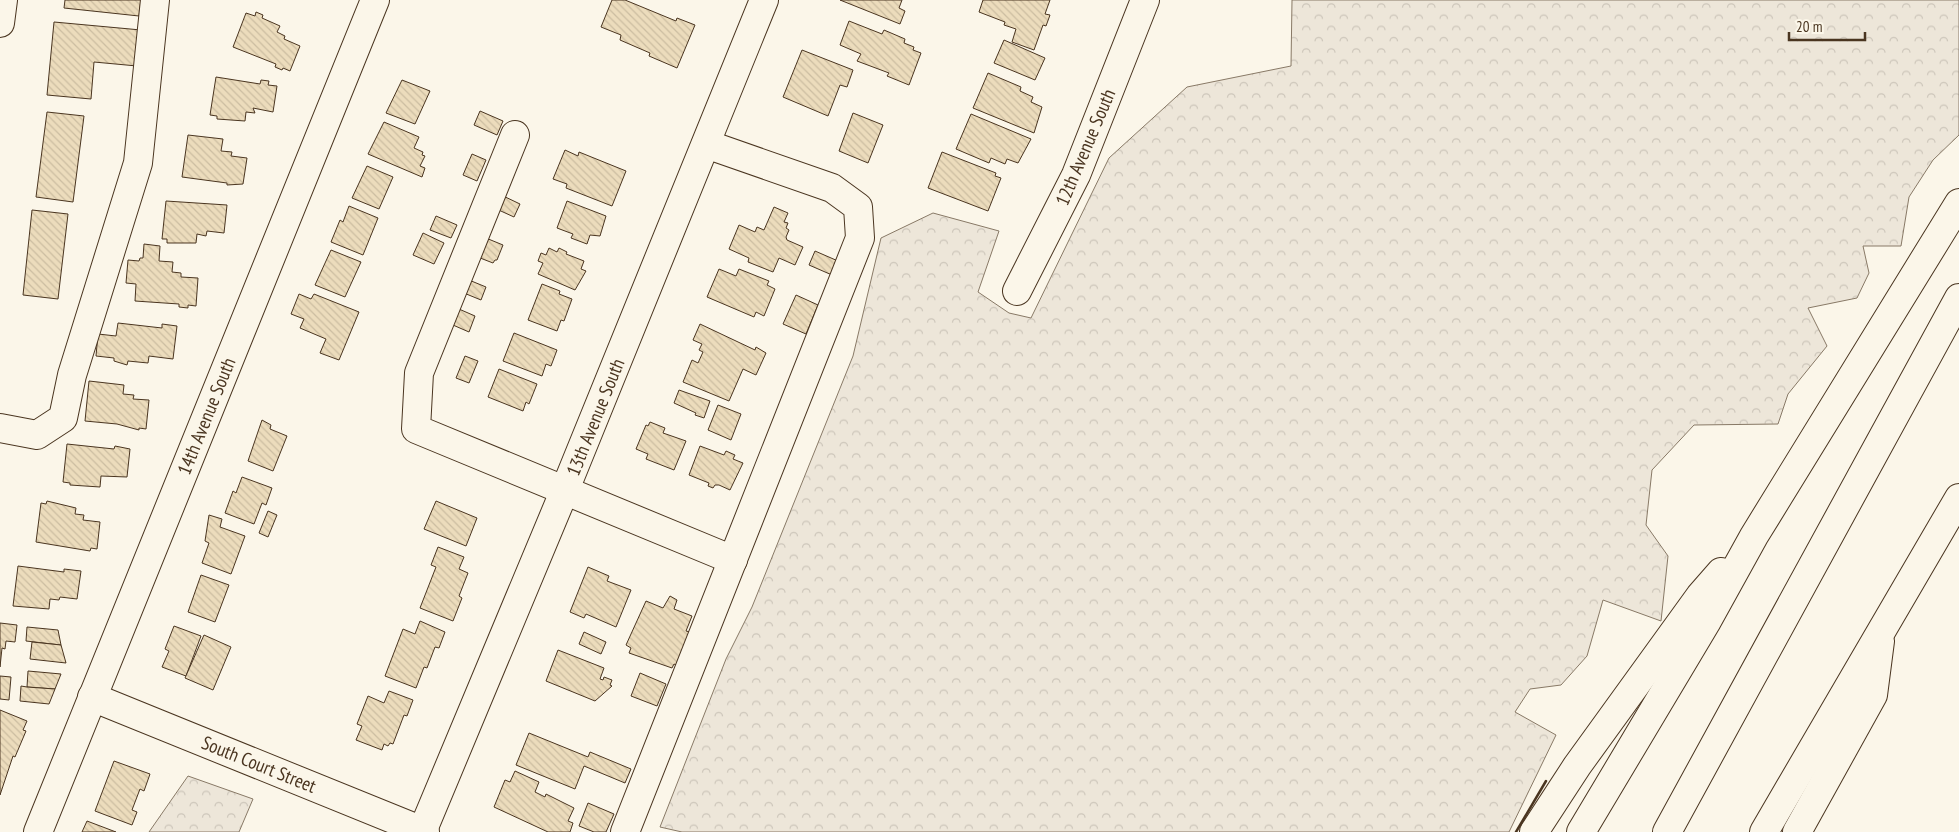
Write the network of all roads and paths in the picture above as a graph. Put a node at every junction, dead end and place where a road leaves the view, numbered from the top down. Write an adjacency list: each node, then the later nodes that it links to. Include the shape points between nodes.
1 (3, 0): 6 (main road)
2 (155, 0): 12 (main road, via 138,162 72,375 63,418 36,436)
3 (375, 0): 18 (main road, 14th Avenue South)
4 (764, 0): 8 (main road, 13th Avenue South)
5 (1145, 0): 10 (main road, 12th Avenue South, via 1076,175)
6 (0, 23)
7 (515, 135): 13 (main road, via 419,374 416,430)
8 (706, 144): 13 (main road, 13th Avenue South); 16 (main road, via 832,188 858,207 860,238 854,257)
9 (1959, 203): 15 (main road)
10 (1017, 291)
11 (1959, 298): 24 (main road)
12 (0, 428)
13 (564, 492): 16 (main road); 20 (main road, 13th Avenue South)
14 (1959, 498): 17 (main road)
15 (1754, 536): 22 (main road, via 1700,596 1577,766); 23 (main road)
16 (733, 560): 21 (main road)
17 (1881, 630): 25 (main road); 26 (main road, via 1874,695)
18 (92, 697): 19 (main road, 14th Avenue South); 20 (main road, South Court Street)
19 (38, 832)
20 (423, 832)
21 (625, 832)
22 (1534, 832)
23 (1581, 832)
24 (1667, 832)
25 (1764, 832)
26 (1797, 832)

